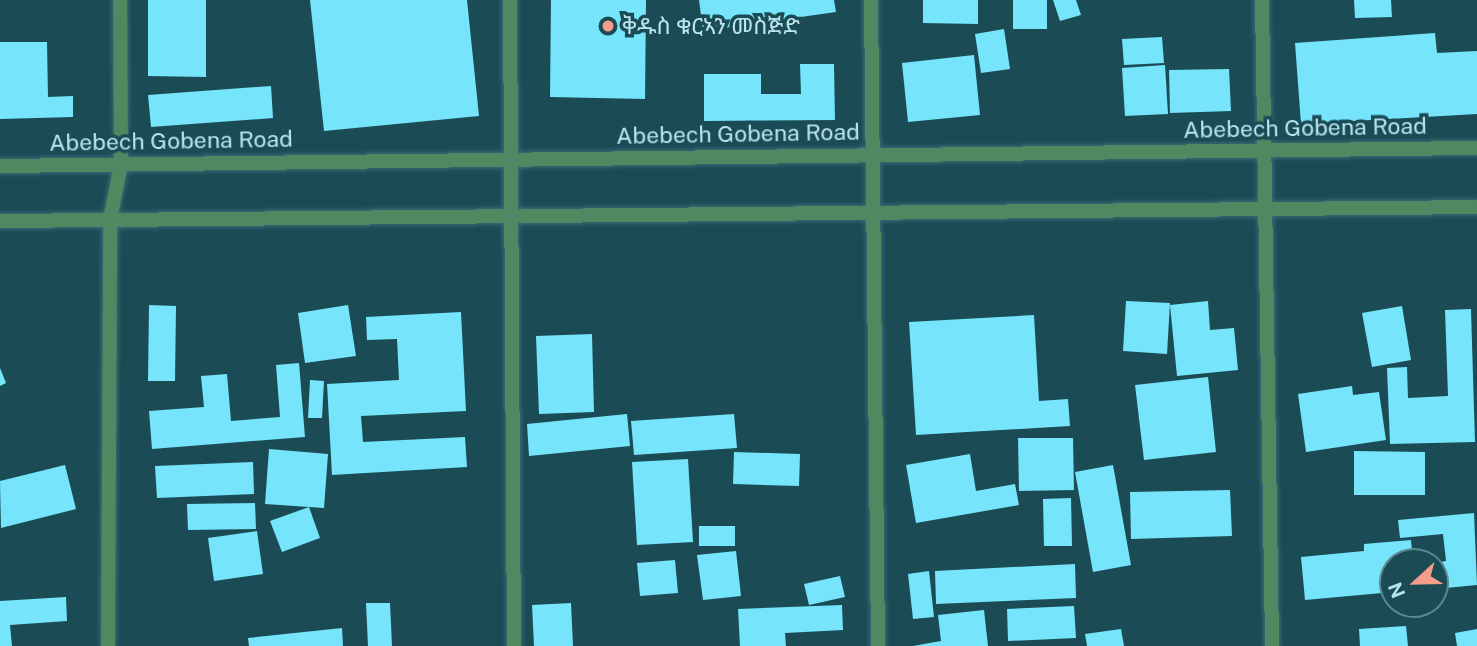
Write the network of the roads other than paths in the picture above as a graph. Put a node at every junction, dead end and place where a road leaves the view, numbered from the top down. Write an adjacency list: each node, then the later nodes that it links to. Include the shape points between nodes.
1 (121, 0): 9 (street)
2 (510, 0): 8 (street)
3 (872, 0): 7 (street)
4 (1262, 0): 6 (street)
5 (1477, 148): 6 (street, Abebech Gobena Road)
6 (1262, 151): 7 (street, Abebech Gobena Road); 11 (street)
7 (872, 155): 8 (street, Abebech Gobena Road); 13 (street)
8 (511, 160): 9 (street, Abebech Gobena Road); 14 (street)
9 (121, 164): 10 (street, Abebech Gobena Road); 15 (street)
10 (0, 166)
11 (1263, 207): 12 (street); 13 (street); 20 (street)
12 (1477, 207)
13 (873, 211): 14 (street); 19 (street)
14 (511, 215): 15 (street); 18 (street)
15 (110, 220): 16 (street); 17 (street)
16 (0, 221)
17 (108, 646)
18 (514, 646)
19 (878, 646)
20 (1272, 646)

